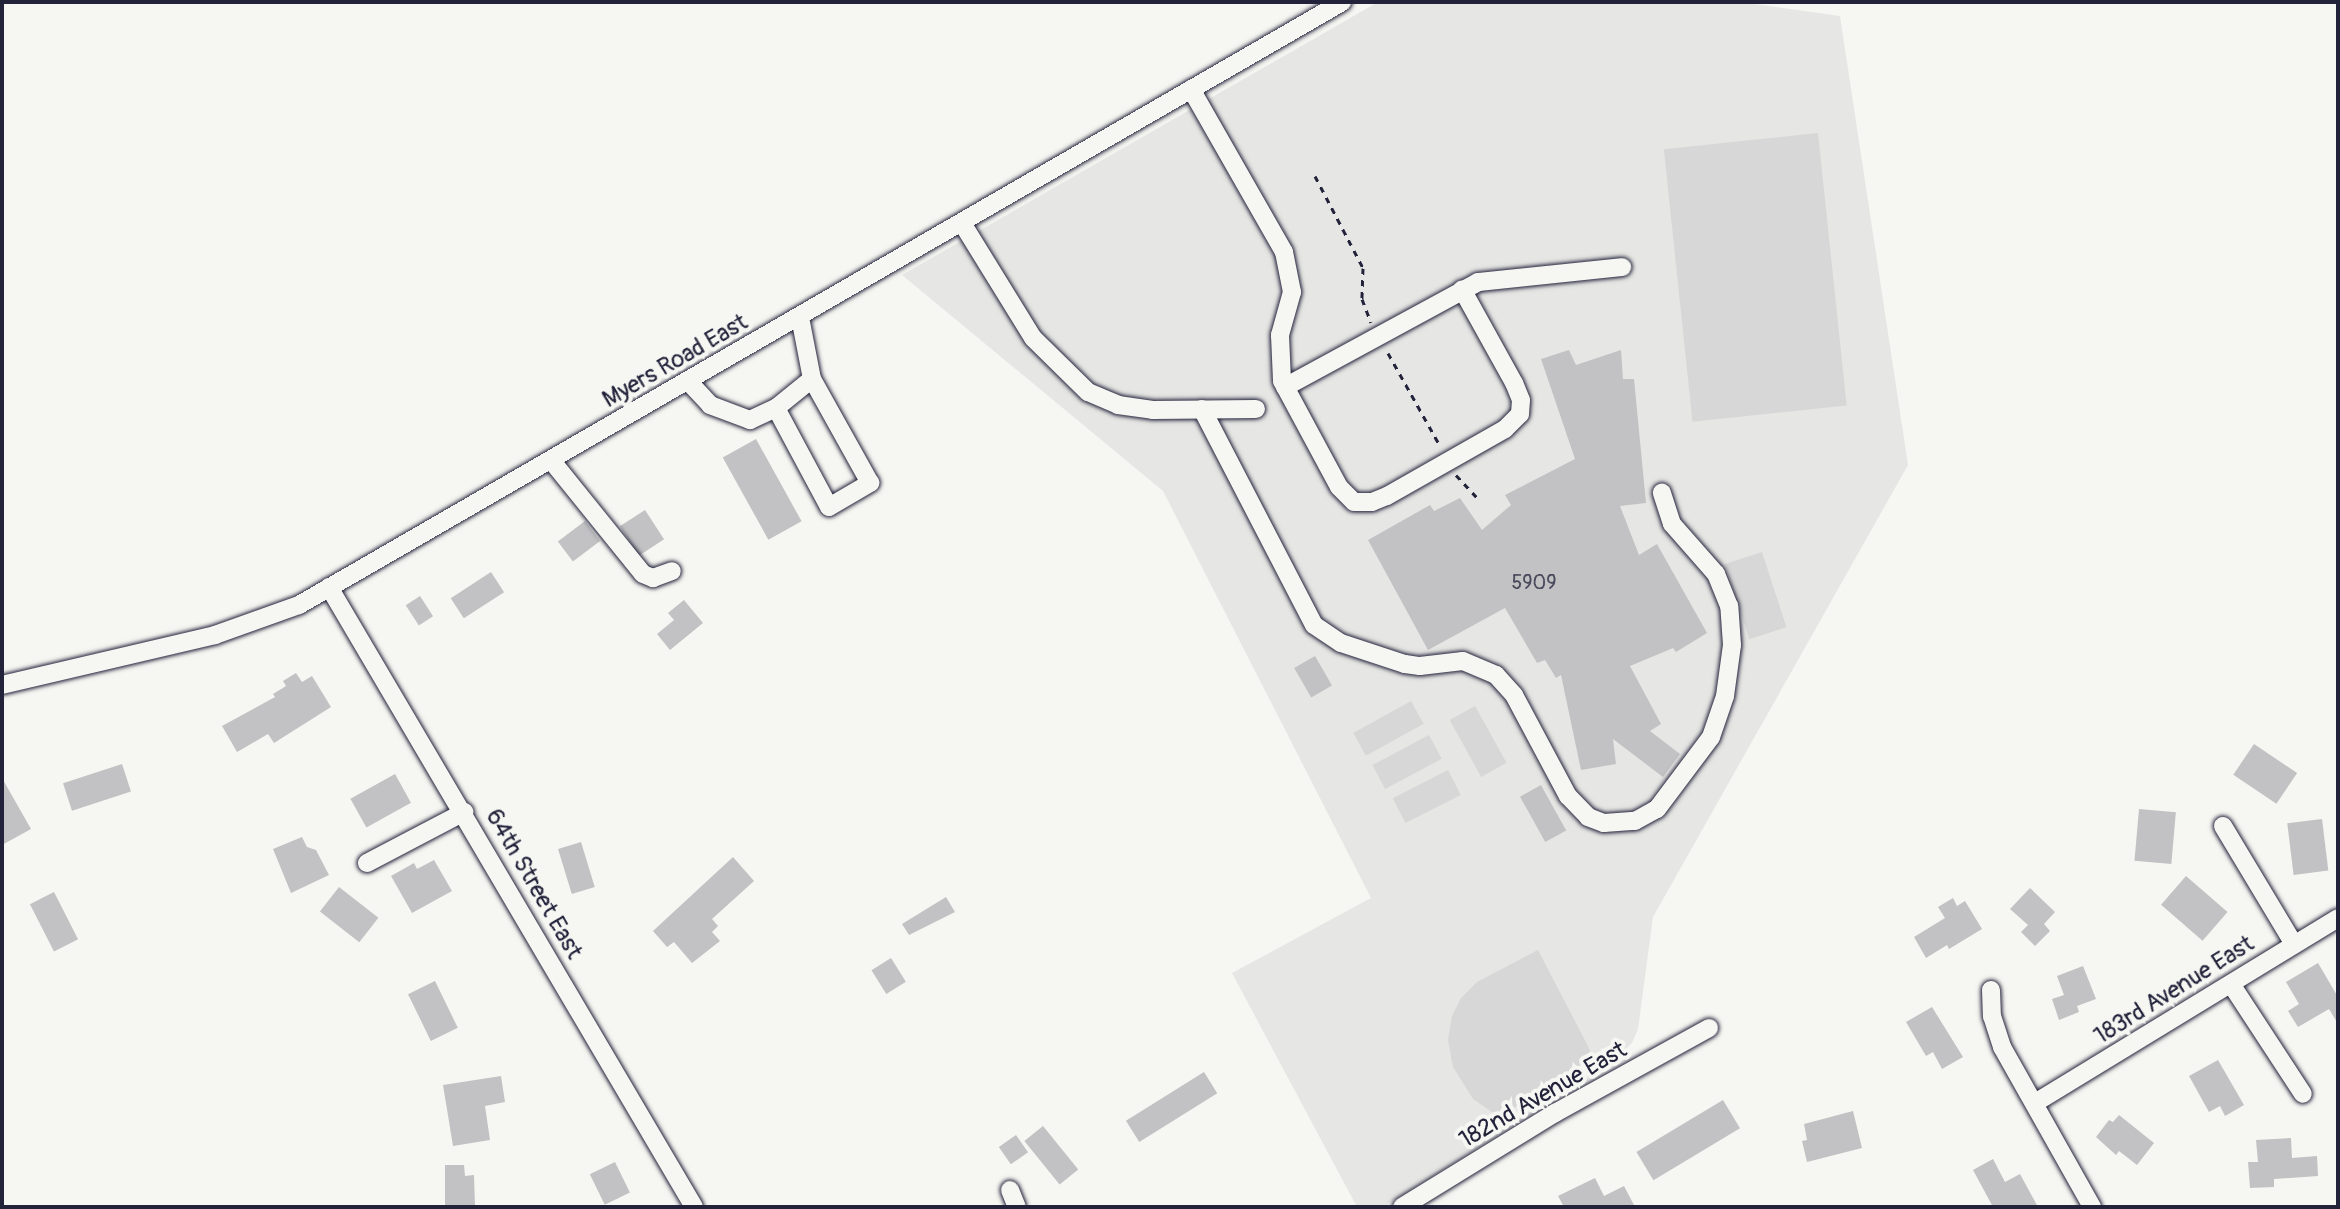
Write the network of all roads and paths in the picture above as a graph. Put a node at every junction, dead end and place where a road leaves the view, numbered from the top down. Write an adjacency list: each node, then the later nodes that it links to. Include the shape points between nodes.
1 (1342, 2): 2 (street, Myers Road East)
2 (1191, 89): 3 (street, Myers Road East); 9 (street, via 1287,262 1292,292 1279,359)
3 (962, 223): 6 (street, Myers Road East); 11 (street, via 1033,338 1088,392 1118,405)
4 (1622, 267): 5 (street, via 1478,282)
5 (1462, 289): 9 (street); 9 (street, via 1514,383 1520,414 1505,429 1387,496 1359,503 1343,493)
6 (800, 317): 7 (street); 8 (street, Myers Road East)
7 (812, 379): 10 (street); 10 (street, via 870,483 829,507)
8 (688, 381): 10 (street, via 710,405 750,420); 13 (street, Myers Road East)
9 (1285, 387)
10 (776, 408)
11 (1202, 409): 12 (street); 14 (street, via 1314,625 1341,643 1405,664 1463,661 1496,675 1514,695 1568,796 1588,817 1604,823 1635,821 1657,809 1711,737 1725,696 1732,645 1726,597 1705,559 1672,524)
12 (1256, 409)
13 (551, 460): 15 (street, via 643,574 653,578); 16 (street, Myers Road East)
14 (1662, 493)
15 (672, 571)
16 (329, 587): 17 (street, Myers Road East, via 299,605 215,635); 18 (street, 64th Street East)
17 (2, 685)
18 (464, 812): 20 (street); 28 (street, 64th Street East)
19 (2223, 826): 22 (street)
20 (367, 863)
21 (2338, 918): 22 (street, 183rd Avenue East)
22 (2294, 944): 23 (street, 183rd Avenue East)
23 (2231, 984): 26 (street); 27 (street, 183rd Avenue East)
24 (1991, 990): 27 (street, via 2002,1047)
25 (1709, 1028): 29 (street, 182nd Avenue East, via 1555,1113)
26 (2303, 1094)
27 (2035, 1103): 30 (street)
28 (694, 1207)
29 (1402, 1207)
30 (2092, 1207)

